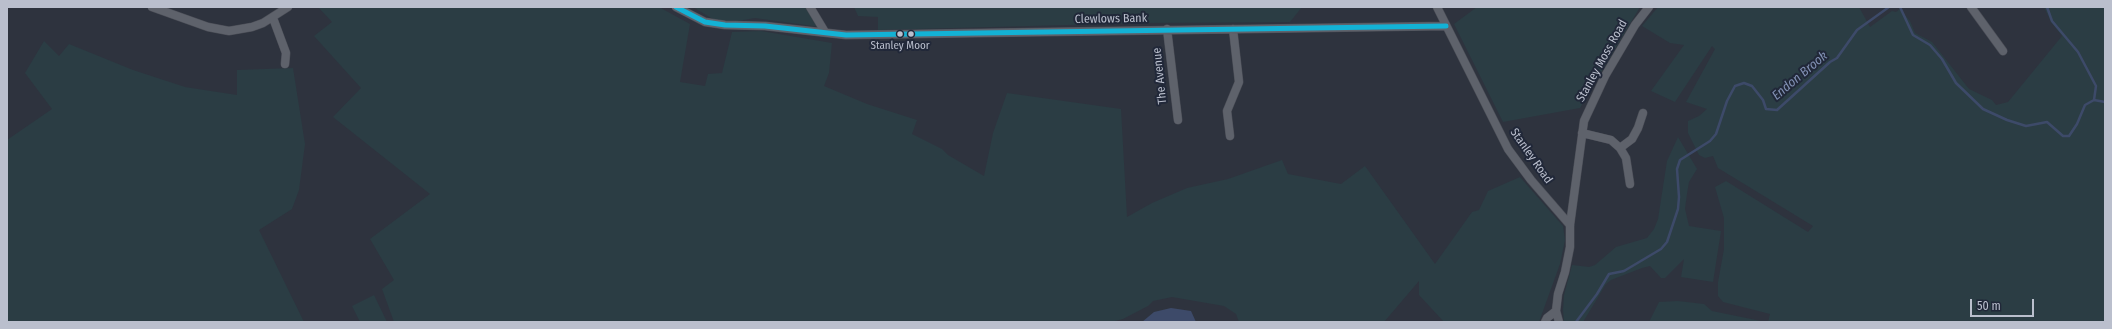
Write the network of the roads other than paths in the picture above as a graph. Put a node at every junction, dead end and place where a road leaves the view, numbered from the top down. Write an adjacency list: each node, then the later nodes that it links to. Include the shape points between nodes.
1 (152, 7): 8 (street, via 208,27 229,31 252,27)
2 (288, 7): 8 (street)
3 (676, 7): 12 (street, Clewlows Bank, via 705,22)
4 (810, 7): 12 (street)
5 (1437, 7): 9 (street, Stanley Road)
6 (1649, 7): 17 (street, Stanley Moss Road, via 1635,25 1605,76 1584,121)
7 (1971, 7): 13 (street)
8 (273, 18): 14 (street, via 286,53)
9 (1446, 26): 10 (street, Clewlows Bank); 21 (street, Stanley Road, via 1508,150 1530,180)
10 (1233, 28): 11 (street, Clewlows Bank); 18 (street, via 1239,82 1227,111)
11 (1167, 29): 12 (street, Clewlows Bank, via 896,35); 16 (street, The Avenue)
12 (825, 32)
13 (2003, 51)
14 (285, 64)
15 (1643, 113): 19 (street, via 1632,139)
16 (1178, 120)
17 (1582, 133): 19 (street, via 1611,140); 21 (street, Stanley Moss Road)
18 (1230, 136)
19 (1620, 148): 20 (street, via 1626,158)
20 (1630, 184)
21 (1570, 225): 22 (street, via 1570,247)
22 (1556, 311): 23 (street, via 1546,318); 24 (street)
23 (1545, 322)
24 (1558, 322)

